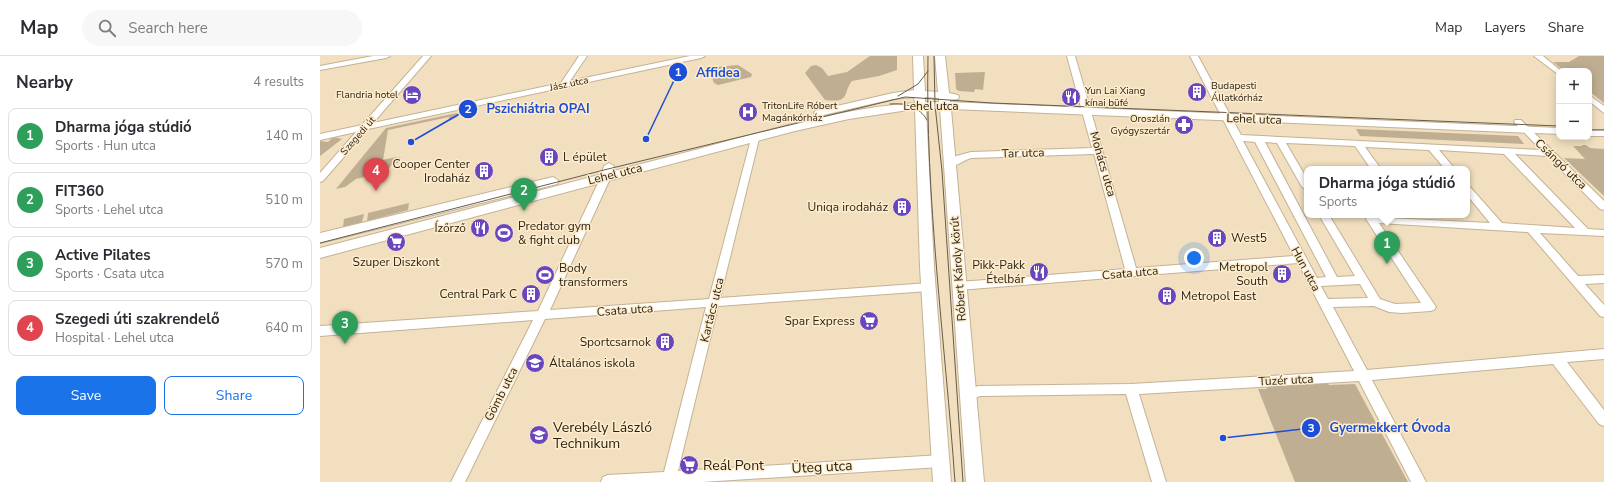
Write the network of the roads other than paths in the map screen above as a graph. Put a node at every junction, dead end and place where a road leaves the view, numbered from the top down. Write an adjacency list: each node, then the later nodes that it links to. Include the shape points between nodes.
1 (366, 56): 12 (street)
2 (386, 56): 12 (street)
3 (427, 56): 27 (street, Szegedi út)
4 (583, 56): 15 (street)
5 (664, 56): 13 (street)
6 (701, 56): 13 (street, Jász utca)
7 (918, 56): 16 (main road)
8 (940, 56): 17 (main road, Róbert Károly körút)
9 (1071, 56): 20 (street, Mohács utca)
10 (1538, 56): 14 (street)
11 (1195, 58): 22 (street, Hun utca)
12 (322, 65)
13 (659, 65): 15 (street, Jász utca)
14 (1556, 71)
15 (563, 86): 27 (street, Jász utca)
16 (919, 93): 17 (main road, Lehel utca); 19 (main road); 45 (main road, Lehel utca, via 882,98)
17 (945, 100): 19 (main road, Lehel utca); 20 (main road, Lehel utca); 42 (main road, Róbert Károly körút)
18 (1592, 100): 21 (street)
19 (919, 105): 35 (main road, Lehel utca, via 888,108); 66 (main road)
20 (1086, 108): 22 (main road, Lehel utca); 39 (street, Mohács utca)
21 (1604, 110)
22 (1224, 113): 23 (main road, Lehel utca); 28 (main road, Lehel utca); 33 (street, Hun utca)
23 (1518, 122): 24 (main road, Lehel utca); 28 (street, Csángó utca)
24 (1556, 123)
25 (1592, 124): 26 (main road)
26 (1604, 125)
27 (365, 128): 32 (street, Jász utca); 46 (street, Szegedi út)
28 (1526, 130): 29 (main road, Lehel utca); 41 (street, Csángó utca)
29 (1556, 131)
30 (1592, 133): 31 (main road)
31 (1604, 133)
32 (320, 137)
33 (1237, 138): 34 (street); 58 (street, Hun utca)
34 (1258, 138): 36 (street); 63 (street)
35 (755, 139): 45 (main road, Lehel utca); 68 (street, Kartács utca)
36 (1279, 139): 37 (street); 47 (street)
37 (1358, 144): 38 (street); 43 (street)
38 (1432, 148): 40 (street); 44 (street)
39 (1099, 151): 42 (street, Tar utca, via 971,155 959,158); 59 (street, Mohács utca)
40 (1507, 152): 41 (street); 54 (street)
41 (1549, 153): 49 (street, Csángó utca)
42 (949, 165): 65 (main road, Róbert Károly körút)
43 (1374, 166)
44 (1447, 166)
45 (607, 171): 56 (main road, Lehel utca); 57 (main road, Lehel utca); 71 (street, Gömb utca)
46 (320, 179)
47 (1304, 181)
48 (1470, 193): 52 (street)
49 (1604, 207)
50 (1326, 218): 61 (street)
51 (1411, 218): 52 (street); 67 (street, via 1370,219 1430,307 1392,309)
52 (1498, 226): 53 (street)
53 (1530, 228): 54 (street); 62 (street)
54 (1586, 232): 55 (street)
55 (1604, 233)
56 (321, 237)
57 (320, 253)
58 (1301, 259): 59 (street, Csata utca); 64 (street, Hun utca)
59 (1132, 273): 65 (street, Csata utca)
60 (1604, 279): 62 (street)
61 (1363, 280): 63 (street); 67 (street)
62 (1575, 280): 70 (street)
63 (1334, 281): 64 (street)
64 (1313, 282): 69 (street, Hun utca)
65 (959, 286): 77 (main road, Róbert Károly körút)
66 (929, 287): 68 (street, Csata utca); 79 (main road)
67 (1376, 302): 69 (street)
68 (713, 303): 71 (street, Csata utca); 80 (street, Kartács utca)
69 (1324, 303): 75 (street, Hun utca)
70 (1602, 308)
71 (541, 316): 72 (street, Csata utca); 81 (street, Gömb utca)
72 (320, 331)
73 (1604, 354): 74 (street, Tüzér utca)
74 (1556, 358): 75 (street, Tüzér utca); 78 (street)
75 (1362, 376): 76 (street, Tüzér utca); 86 (street, Hun utca)
76 (1131, 389): 77 (street, Tüzér utca, via 978,392); 85 (street)
77 (969, 396): 84 (main road, Róbert Károly körút)
78 (1604, 420)
79 (941, 461): 80 (street, Üteg utca); 83 (main road)
80 (669, 480): 82 (street, Üteg utca)
81 (458, 482)
82 (608, 482)
83 (942, 482)
84 (975, 482)
85 (1159, 482)
86 (1418, 482)

